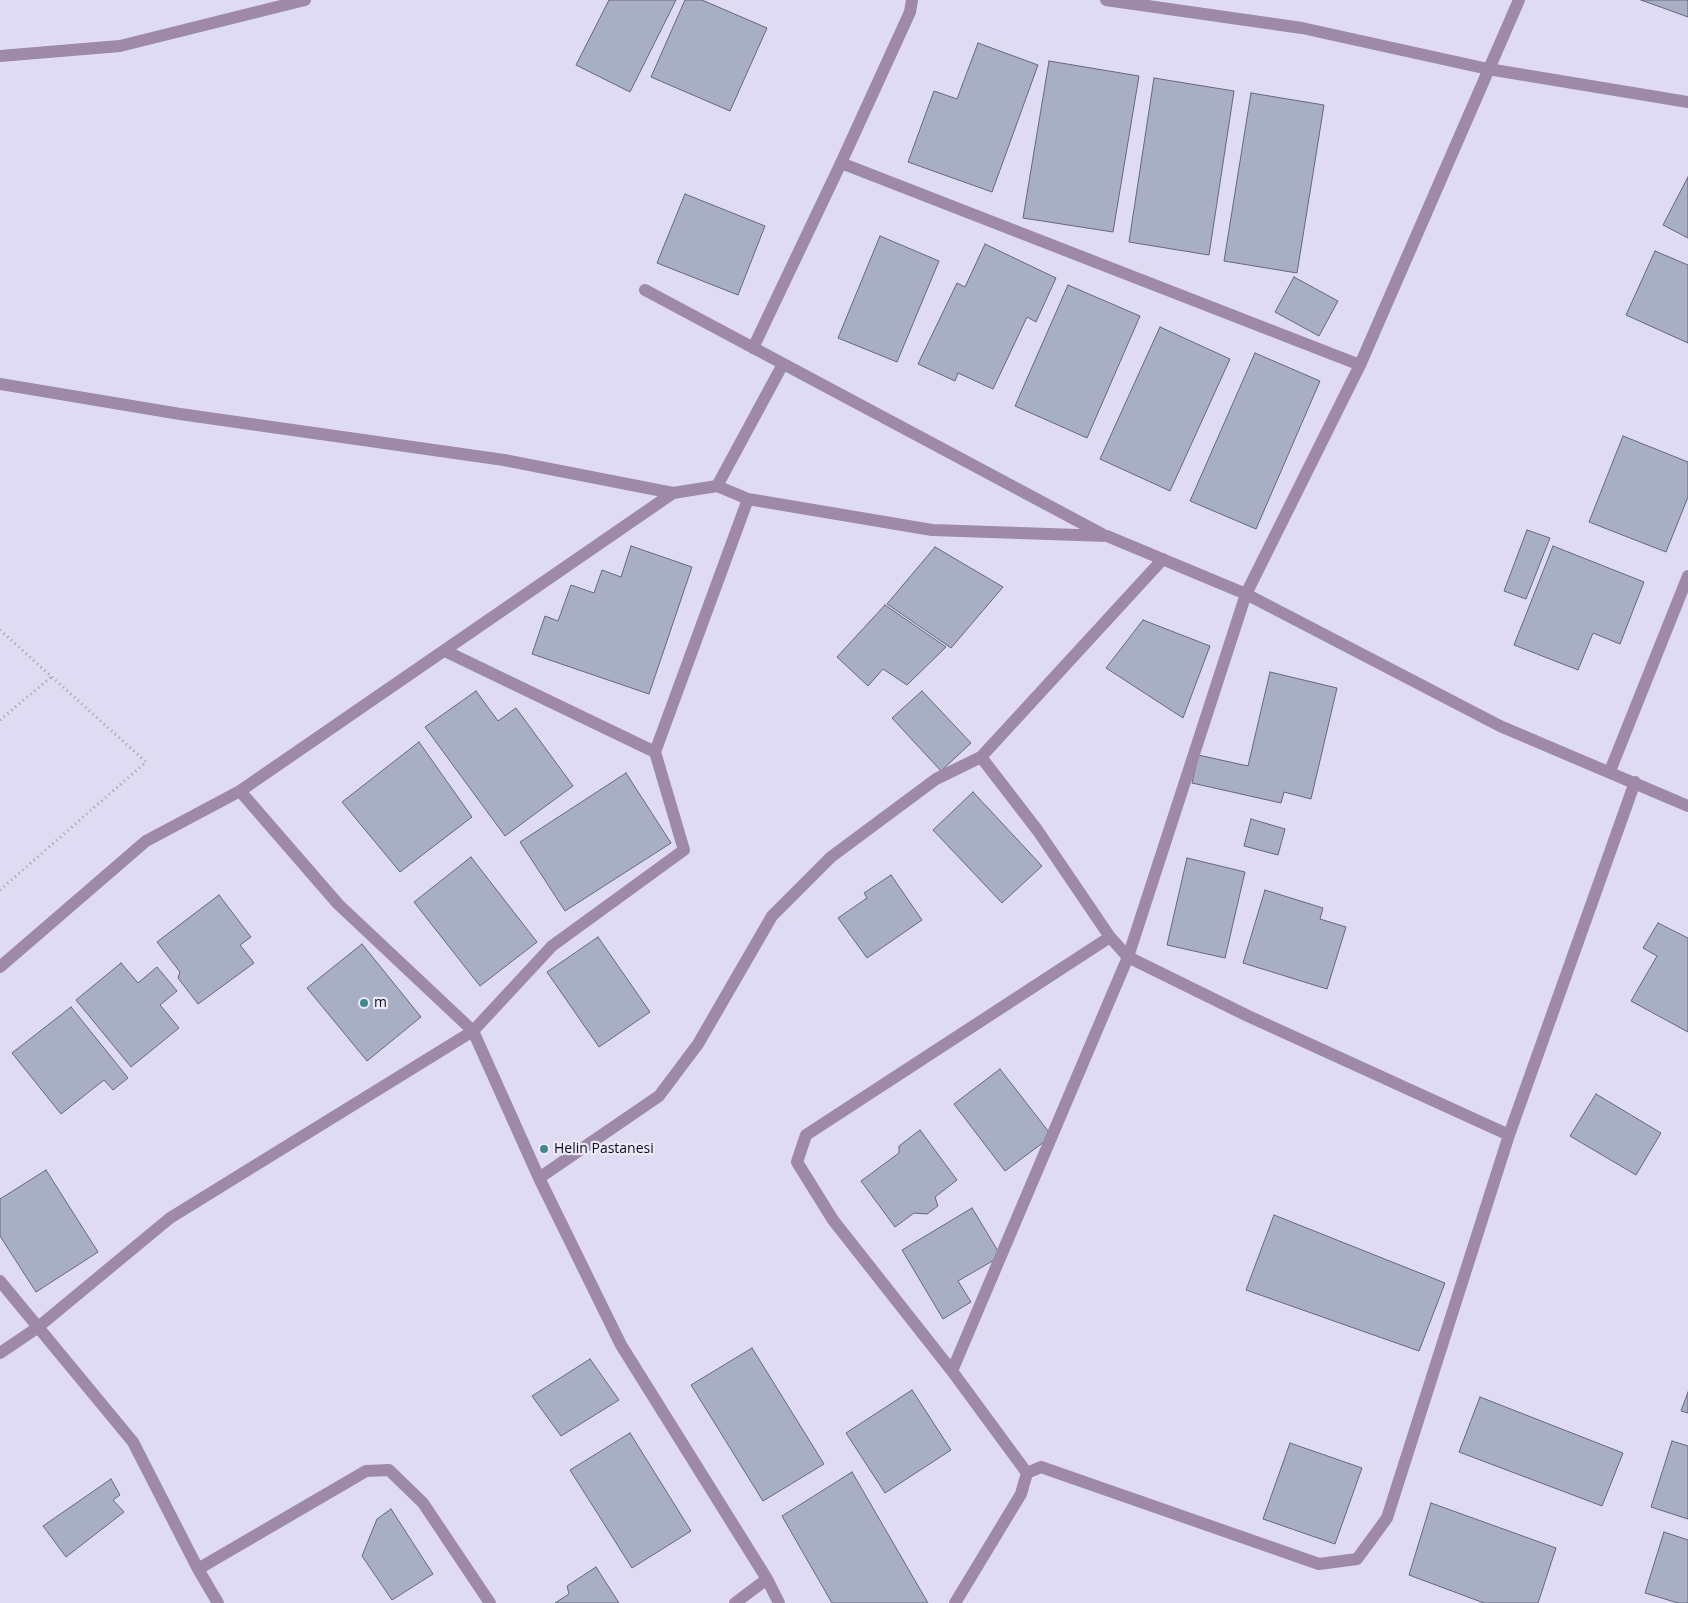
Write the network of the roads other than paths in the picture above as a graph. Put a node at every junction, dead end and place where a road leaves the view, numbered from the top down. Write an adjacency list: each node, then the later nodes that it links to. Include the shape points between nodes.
1 (305, 0): 5 (street, via 120,46)
2 (912, 0): 8 (street, via 910,12)
3 (1106, 0): 6 (street, via 1302,28)
4 (1519, 0): 6 (street)
5 (0, 56)
6 (1488, 69): 7 (street); 12 (street)
7 (1688, 101)
8 (842, 163): 10 (street); 12 (street)
9 (645, 290): 10 (street)
10 (753, 348): 11 (street)
11 (783, 364): 14 (street); 17 (street)
12 (1360, 365): 20 (street)
13 (0, 384): 15 (street, via 180,414 504,460)
14 (717, 486): 15 (street); 16 (street)
15 (673, 493): 21 (street)
16 (748, 499): 17 (street, via 932,530); 22 (street)
17 (1106, 536): 18 (street)
18 (1163, 560): 20 (street); 23 (street)
19 (1688, 576): 24 (street)
20 (1246, 594): 24 (street, via 1500,726); 29 (street)
21 (445, 651): 22 (street); 26 (street)
22 (656, 752): 31 (street, via 684,850 552,946)
23 (981, 757): 28 (street, via 1038,831); 33 (street, via 936,779 831,857 772,916 698,1044 660,1096)
24 (1610, 771): 25 (street)
25 (1635, 782): 27 (street); 32 (street)
26 (240, 791): 30 (street, via 146,841); 31 (street, via 338,904)
27 (1688, 806)
28 (1110, 937): 29 (street); 37 (street, via 806,1135 797,1162 833,1220)
29 (1128, 957): 32 (street, via 1248,1016); 37 (street)
30 (0, 967)
31 (474, 1030): 33 (street); 35 (street, via 170,1218)
32 (1509, 1135): 38 (street, via 1387,1518 1357,1559 1319,1564 1042,1467)
33 (539, 1178): 40 (street, via 621,1345)
34 (0, 1281): 35 (street)
35 (37, 1328): 36 (street); 39 (street, via 133,1442)
36 (0, 1353)
37 (952, 1371): 38 (street)
38 (1027, 1473): 45 (street, via 1021,1494)
39 (198, 1569): 41 (street); 42 (street, via 366,1471 389,1470 423,1503)
40 (767, 1579): 43 (street); 44 (street)
41 (218, 1603)
42 (490, 1603)
43 (735, 1603)
44 (779, 1603)
45 (955, 1603)

